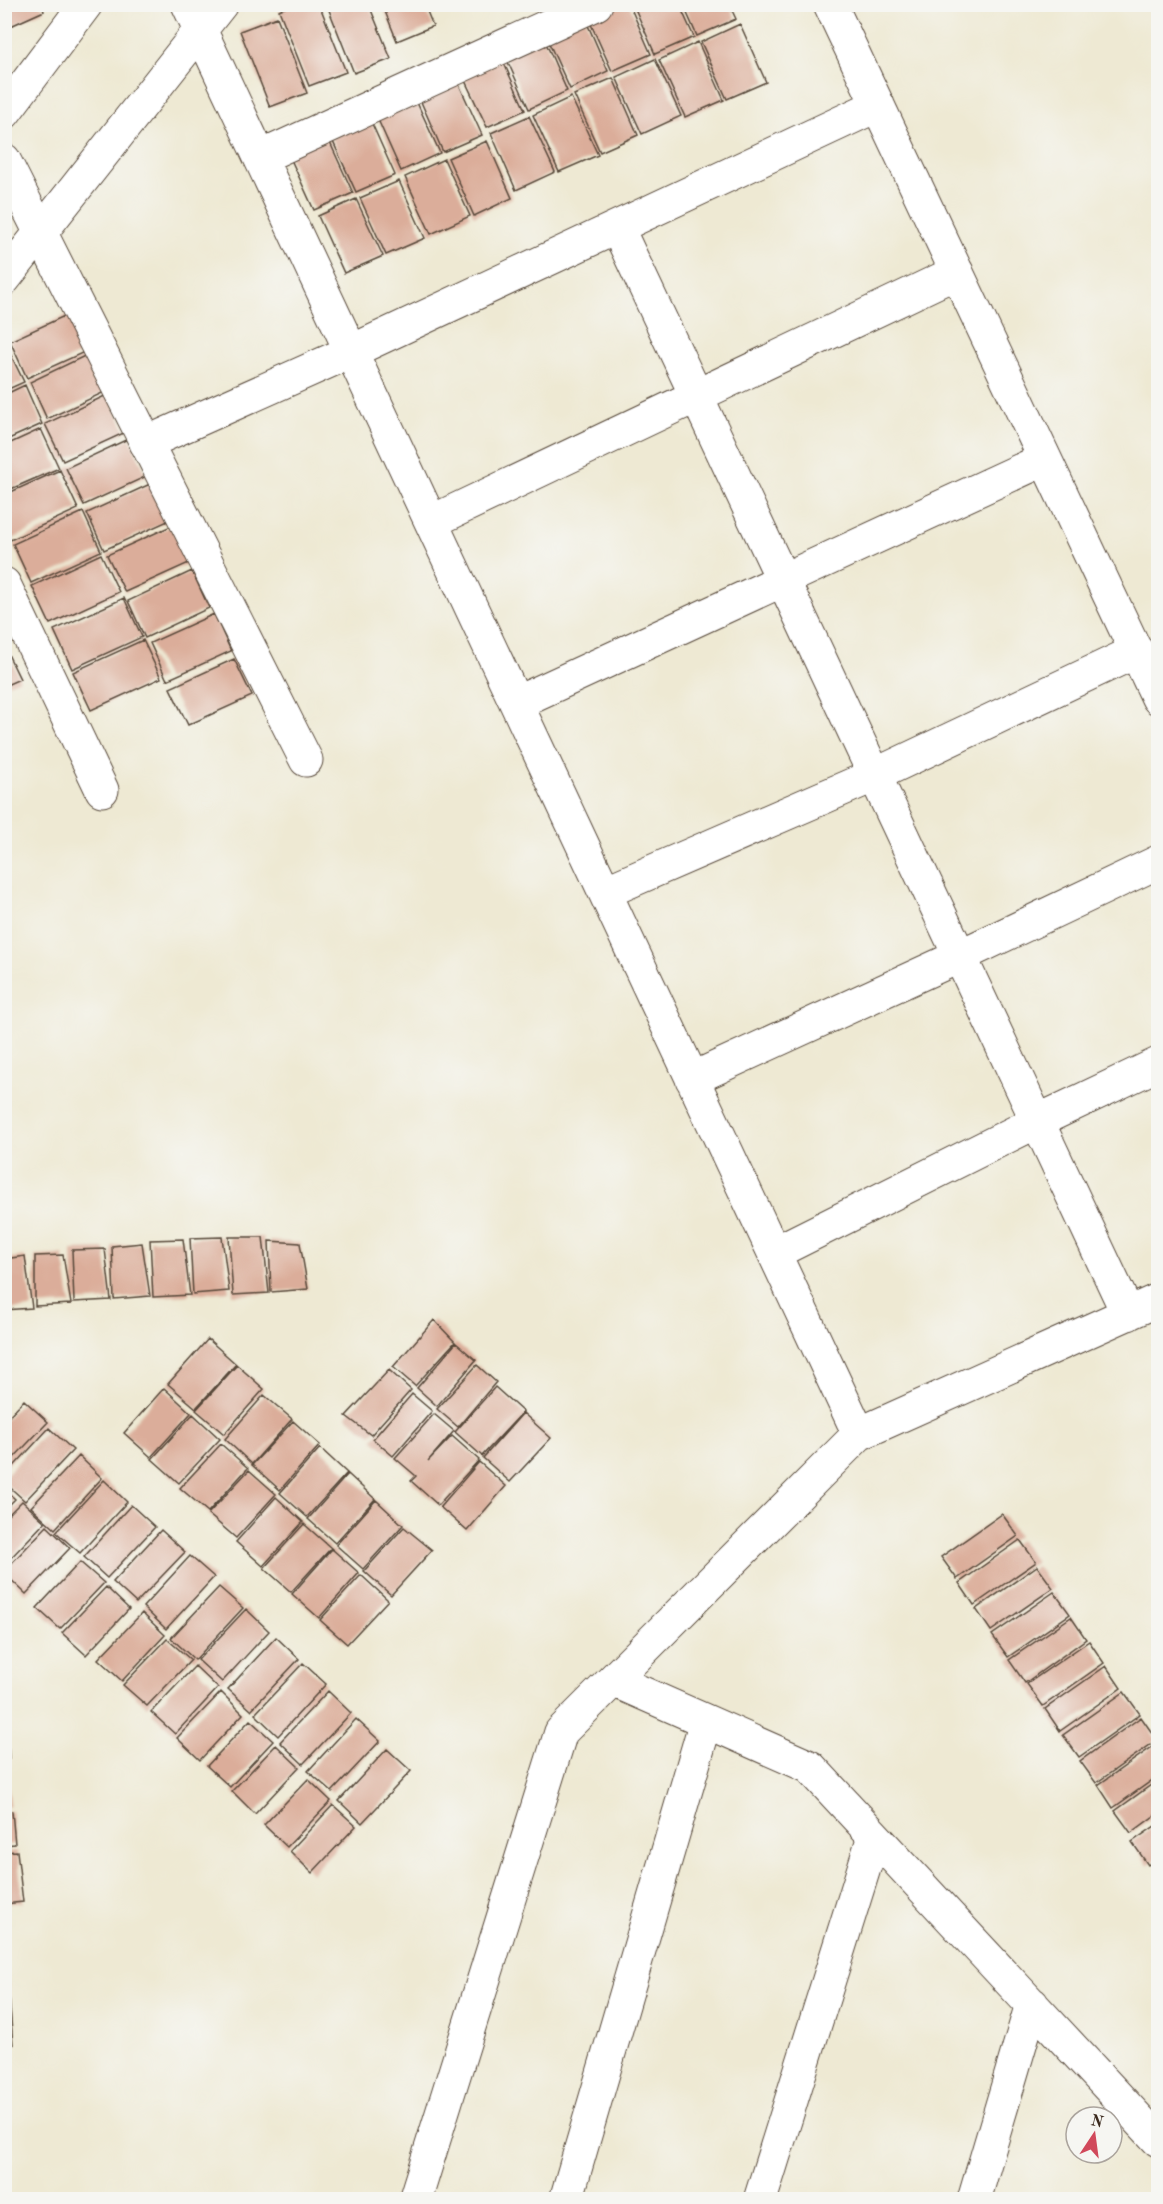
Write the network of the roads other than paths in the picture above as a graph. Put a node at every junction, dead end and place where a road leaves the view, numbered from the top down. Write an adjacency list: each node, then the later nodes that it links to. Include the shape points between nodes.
1 (86, 4): 7 (street)
2 (221, 4): 5 (street)
3 (830, 4): 6 (street)
4 (592, 5): 8 (street)
5 (195, 18): 8 (street); 11 (street)
6 (878, 105): 10 (street); 12 (street)
7 (4, 113)
8 (261, 157): 14 (street)
9 (4, 160): 11 (street)
10 (617, 227): 14 (street); 15 (street)
11 (40, 234): 13 (street); 16 (street)
12 (957, 272): 15 (street); 17 (street)
13 (4, 279)
14 (352, 351): 16 (street); 18 (street)
15 (697, 397): 18 (street); 19 (street)
16 (146, 443): 24 (street)
17 (1045, 459): 19 (street); 21 (street)
18 (431, 522): 23 (street)
19 (783, 580): 23 (street); 25 (street)
20 (4, 584): 26 (street)
21 (1137, 651): 22 (street); 25 (street)
22 (1158, 698)
23 (516, 703): 28 (street)
24 (306, 760)
25 (875, 775): 28 (street); 29 (street)
26 (102, 790)
27 (1158, 862): 29 (street)
28 (605, 892): 31 (street)
29 (960, 956): 31 (street); 32 (street)
30 (1158, 1064): 32 (street)
31 (692, 1079): 33 (street)
32 (1038, 1121): 33 (street); 35 (street)
33 (774, 1253): 36 (street)
34 (1158, 1300): 35 (street)
35 (1128, 1314): 36 (street)
36 (859, 1434): 37 (street)
37 (613, 1680): 38 (street); 42 (street, via 561,1732)
38 (706, 1721): 39 (street, via 810,1767); 43 (street)
39 (874, 1836): 40 (street); 44 (street)
40 (1032, 2004): 41 (street); 45 (street)
41 (1158, 2140)
42 (415, 2199)
43 (566, 2199)
44 (760, 2199)
45 (974, 2199)

